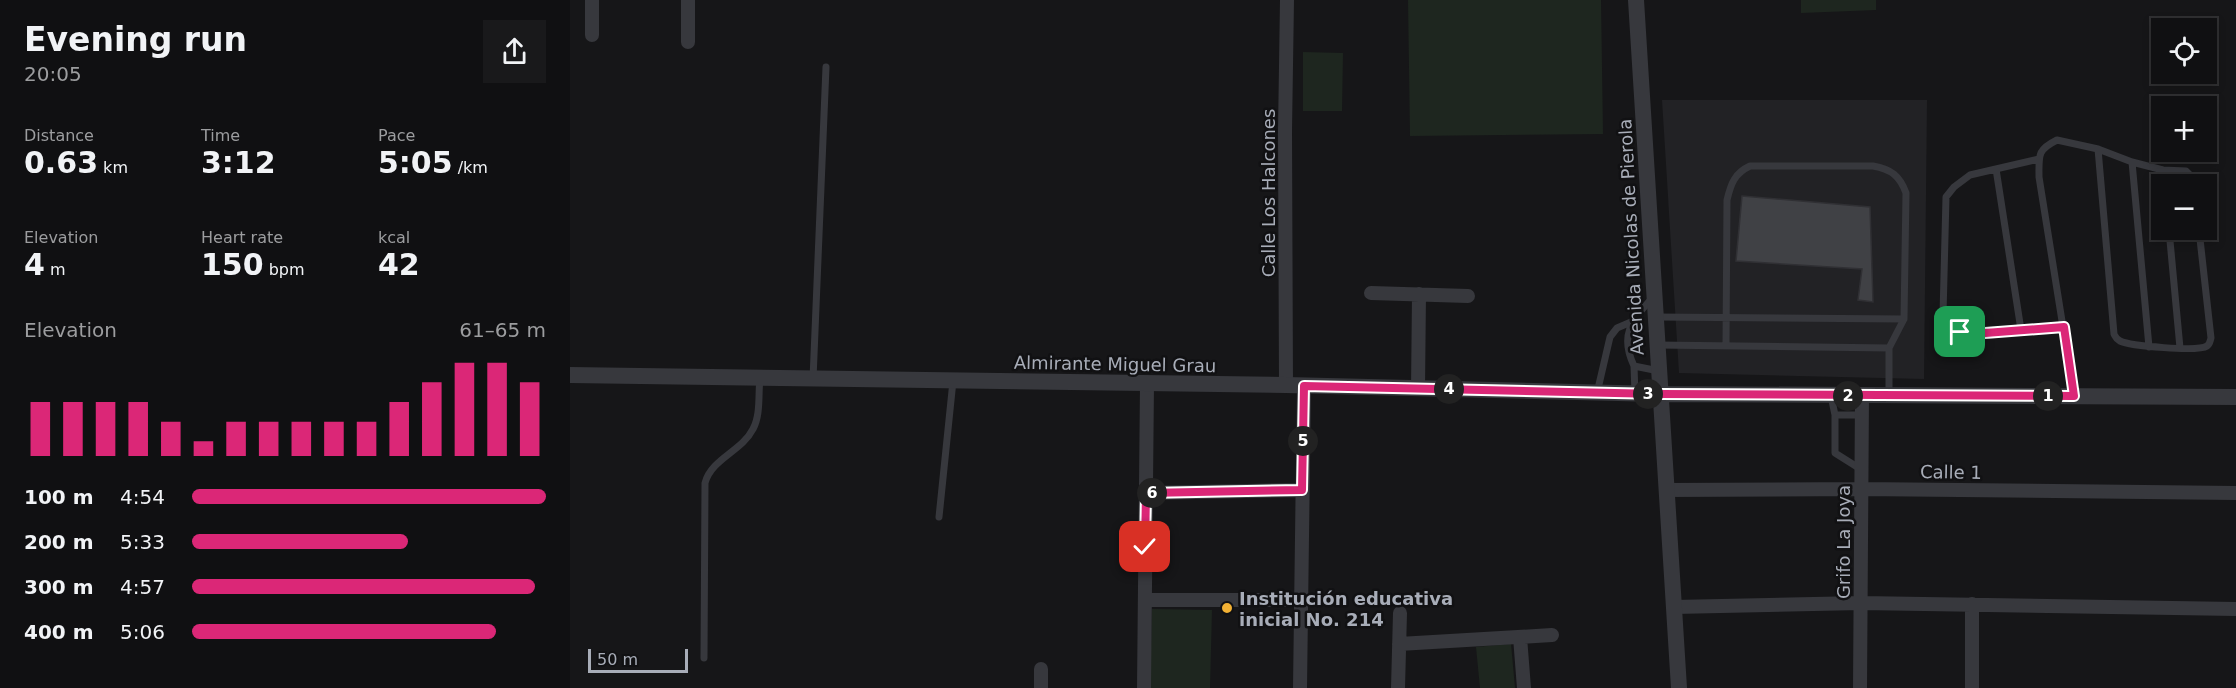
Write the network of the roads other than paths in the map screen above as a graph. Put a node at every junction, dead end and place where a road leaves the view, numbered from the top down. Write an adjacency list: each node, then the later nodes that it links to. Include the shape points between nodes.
1 (592, 0): 5 (street)
2 (688, 0): 6 (street)
3 (1287, 0): 39 (street, Calle Los Halcones)
4 (1636, 0): 19 (street, Avenida Nicolas de Pierola)
5 (592, 35)
6 (688, 42)
7 (826, 67): 36 (lane)
8 (2098, 149): 9 (lane, via 2057,140 2044,147); 10 (lane); 29 (lane, via 2114,334 2122,342)
9 (2039, 159): 11 (lane); 25 (lane, via 2038,177)
10 (2132, 162): 12 (lane); 29 (lane)
11 (1996, 169): 26 (lane); 26 (lane, via 1970,175 1947,197 1943,315 1947,326 1960,332)
12 (2163, 170): 13 (lane); 14 (lane)
13 (2163, 174)
14 (2191, 174)
15 (2170, 240): 31 (lane)
16 (2200, 240): 31 (lane, via 2211,338 2206,347)
17 (1371, 293): 18 (street)
18 (1419, 294): 20 (street); 41 (street)
19 (1654, 295): 22 (street, Avenida Nicolas de Pierola); 24 (lane)
20 (1468, 296)
21 (1726, 316): 22 (lane); 23 (lane); 23 (lane, via 1727,200 1740,171 1750,166 1873,166 1895,174 1906,193); 28 (lane)
22 (1656, 317): 27 (street, Avenida Nicolas de Pierola)
23 (1904, 319): 30 (lane)
24 (1631, 322): 32 (lane, via 1627,337); 42 (lane, via 1617,328 1610,337)
25 (2064, 327): 26 (lane); 48 (lane)
26 (2021, 330)
27 (1658, 345): 28 (lane); 33 (street, Avenida Nicolas de Pierola)
28 (1726, 345): 30 (lane)
29 (2149, 347): 31 (lane)
30 (1888, 348): 47 (lane)
31 (2181, 348)
32 (1634, 366): 33 (lane); 43 (lane)
33 (1659, 371): 44 (street, Avenida Nicolas de Pierola)
34 (570, 375): 35 (street, Almirante Miguel Grau)
35 (760, 378): 36 (street, Almirante Miguel Grau); 69 (lane, via 753,430 743,444 715,466 705,483)
36 (813, 379): 37 (street, Almirante Miguel Grau)
37 (953, 381): 38 (street, Almirante Miguel Grau); 58 (lane)
38 (1147, 384): 39 (street, Almirante Miguel Grau); 56 (street)
39 (1286, 386): 40 (street, Almirante Miguel Grau)
40 (1304, 386): 41 (street, Almirante Miguel Grau); 54 (street)
41 (1418, 389): 42 (street, Almirante Miguel Grau)
42 (1597, 393): 43 (street, Almirante Miguel Grau)
43 (1635, 394): 44 (street, Almirante Miguel Grau)
44 (1660, 394): 45 (street, Almirante Miguel Grau); 55 (street, Avenida Nicolas de Pierola)
45 (1831, 396): 46 (street, Almirante Miguel Grau); 50 (lane)
46 (1862, 396): 47 (street, Almirante Miguel Grau); 51 (street, Grifo La Joya)
47 (1889, 396): 48 (street, Almirante Miguel Grau)
48 (2074, 396): 49 (street, Almirante Miguel Grau)
49 (2236, 397)
50 (1834, 415): 51 (lane); 52 (lane, via 1835,453)
51 (1862, 415): 52 (street, Grifo La Joya)
52 (1862, 470): 53 (street, Grifo La Joya)
53 (1861, 489): 55 (street, Calle 1); 57 (street, Calle 1); 61 (street, Grifo La Joya)
54 (1302, 490): 56 (street); 60 (street)
55 (1666, 490): 63 (street, Avenida Nicolas de Pierola)
56 (1146, 493): 59 (street)
57 (2236, 493)
58 (939, 517)
59 (1145, 600): 60 (street); 72 (street)
60 (1301, 600): 73 (street)
61 (1861, 603): 62 (street); 63 (street); 77 (street, Grifo La Joya)
62 (1972, 604): 64 (street); 78 (street)
63 (1674, 607): 76 (street, Avenida Nicolas de Pierola)
64 (2236, 609)
65 (1400, 612): 68 (street)
66 (1552, 635): 67 (street)
67 (1520, 637): 68 (street); 75 (street)
68 (1399, 644): 74 (street)
69 (704, 658)
70 (1041, 669): 71 (street)
71 (1041, 688)
72 (1144, 688)
73 (1300, 688)
74 (1398, 688)
75 (1524, 688)
76 (1679, 688)
77 (1860, 688)
78 (1972, 688)

